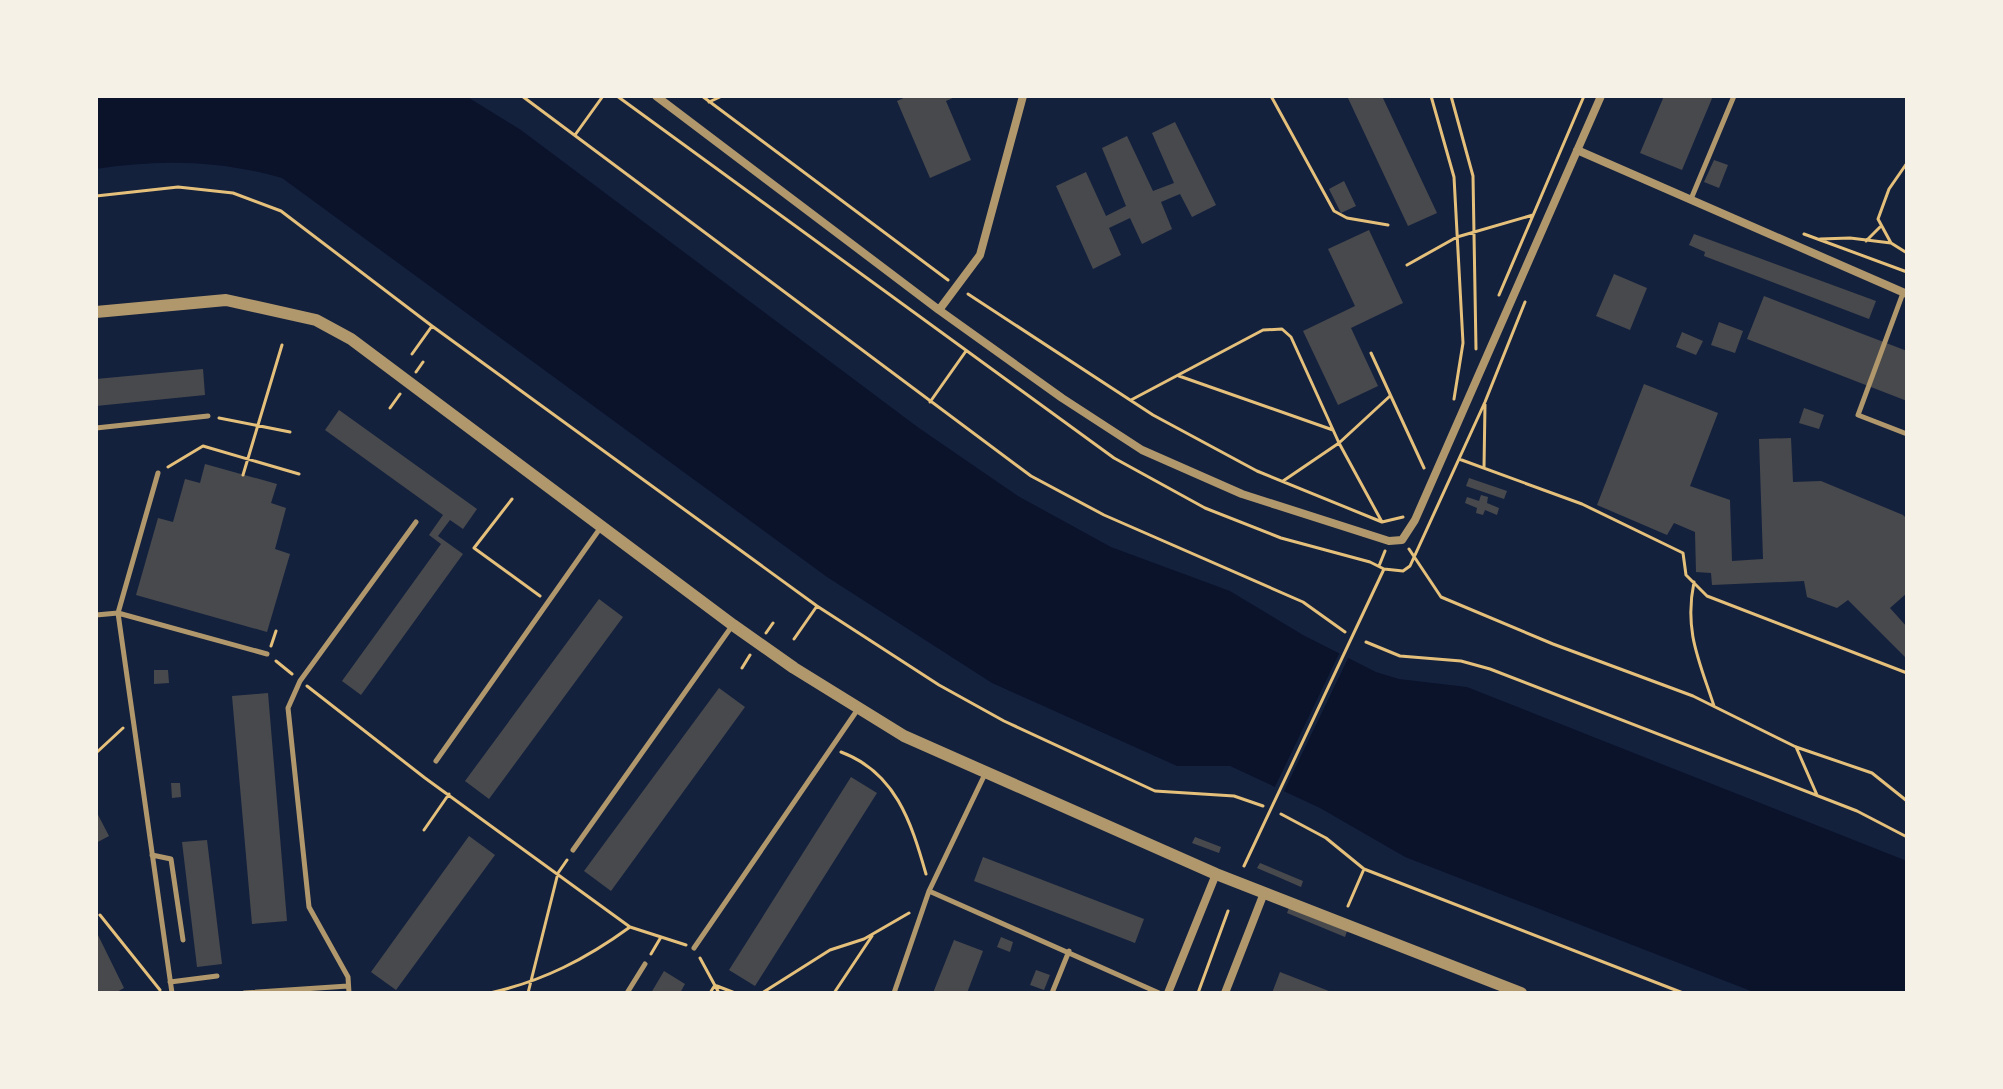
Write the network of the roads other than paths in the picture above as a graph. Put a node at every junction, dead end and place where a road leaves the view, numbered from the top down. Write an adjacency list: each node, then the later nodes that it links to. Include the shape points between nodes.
1 (656, 96): 8 (street)
2 (1023, 96): 8 (street, via 980,255)
3 (1601, 96): 5 (street)
4 (1734, 96): 6 (lane)
5 (1577, 150): 6 (street); 8 (street, via 1402,540 1362,535 1257,499 1142,450)
6 (1691, 199): 7 (street)
7 (1905, 293): 12 (lane, via 1858,415)
8 (939, 310)
9 (96, 312): 15 (street, via 226,300 316,320 351,339)
10 (208, 416): 11 (lane)
11 (96, 428)
12 (1907, 434)
13 (158, 473): 16 (lane)
14 (416, 522): 34 (lane, via 291,698 288,720 307,897 313,919 348,977)
15 (602, 526): 18 (street); 21 (lane)
16 (118, 613): 17 (lane); 19 (lane); 24 (lane)
17 (96, 615)
18 (733, 625): 20 (street); 23 (lane)
19 (267, 654)
20 (858, 709): 22 (street); 29 (lane)
21 (436, 761)
22 (985, 774): 25 (street); 26 (lane)
23 (573, 850)
24 (152, 855): 28 (lane, via 171,859); 33 (lane)
25 (1216, 874): 27 (street); 41 (street)
26 (929, 891): 30 (lane); 38 (lane)
27 (1264, 893): 42 (street); 43 (street)
28 (183, 940)
29 (694, 948)
30 (1069, 951): 39 (lane); 40 (lane)
31 (645, 964): 37 (lane)
32 (217, 976): 33 (lane)
33 (170, 982): 35 (lane)
34 (349, 989): 36 (lane)
35 (172, 993)
36 (244, 993)
37 (627, 993)
38 (894, 993)
39 (1052, 993)
40 (1159, 993)
41 (1168, 993)
42 (1225, 993)
43 (1521, 993)

